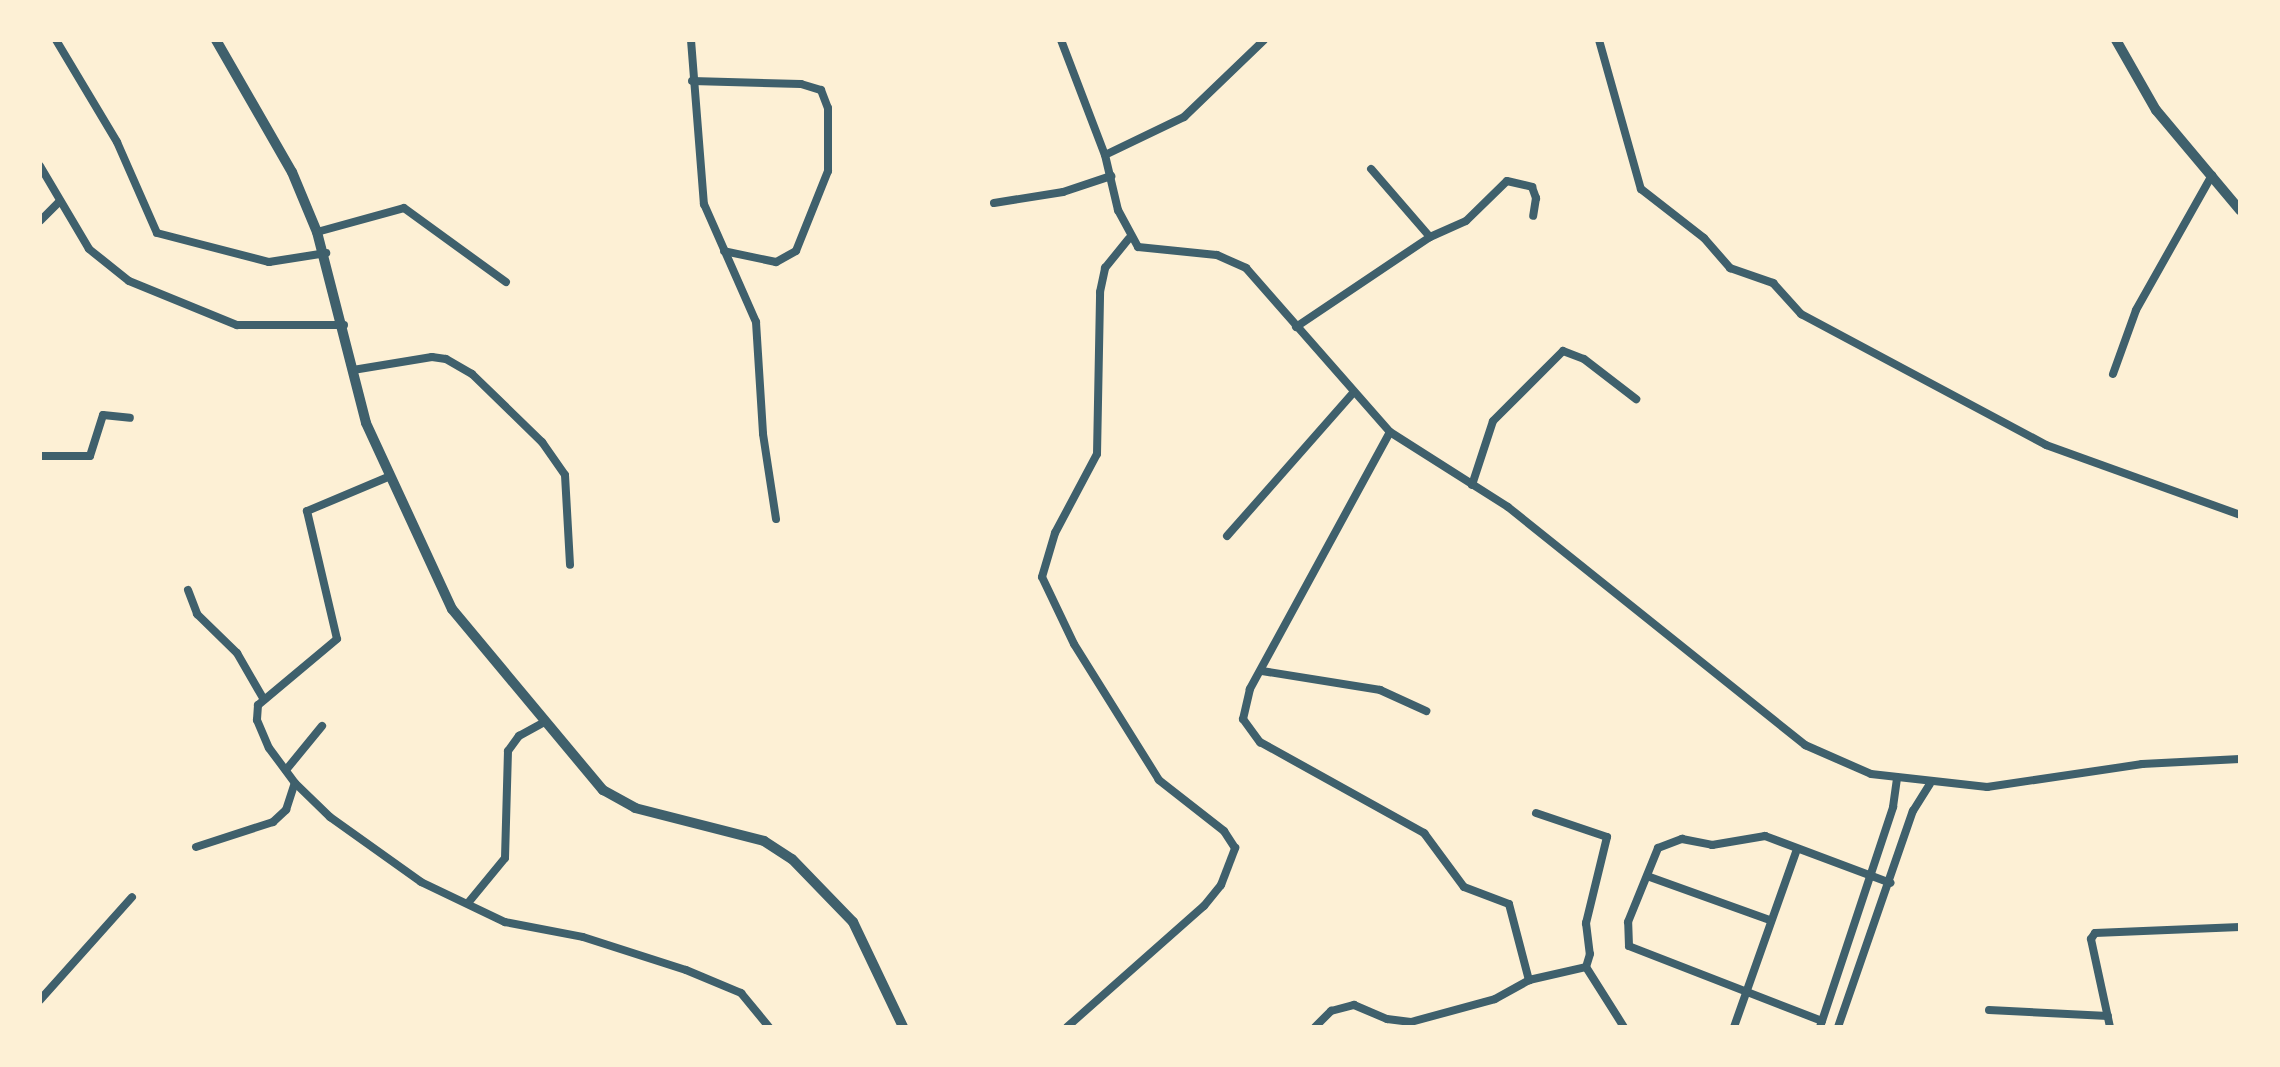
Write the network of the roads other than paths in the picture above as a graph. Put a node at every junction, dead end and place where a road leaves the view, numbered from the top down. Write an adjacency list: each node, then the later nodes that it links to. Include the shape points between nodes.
1 (56, 40): 23 (street, via 117,142 157,233 269,262)
2 (216, 40): 19 (street, via 292,172)
3 (691, 40): 8 (street)
4 (1061, 40): 9 (street)
5 (1264, 40): 9 (street, via 1184,117)
6 (1599, 40): 36 (street, via 1641,189 1695,230 1730,268 1773,283 1792,307 1823,327 2046,445)
7 (2116, 40): 12 (street, via 2156,110)
8 (692, 81): 22 (street, via 704,204); 22 (street, via 801,84 821,90 828,108 828,171 796,251 776,262)
9 (1105, 155): 13 (street)
10 (40, 166): 14 (street)
11 (1371, 169): 20 (street)
12 (2212, 175): 16 (street); 28 (street, via 2136,310)
13 (1111, 176): 15 (street, via 1063,192); 21 (street)
14 (59, 202): 18 (street); 25 (street, via 106,266 197,312 237,325)
15 (994, 203)
16 (2240, 210)
17 (1533, 216): 20 (street, via 1532,187 1507,181 1466,221)
18 (40, 221)
19 (317, 232): 23 (street); 24 (street, via 404,208)
20 (1430, 237): 26 (street)
21 (1129, 238): 26 (street, via 1147,250 1196,251 1246,268); 70 (street, via 1105,268 1100,292 1097,454 1055,533 1042,577 1081,656 1159,780 1224,831 1235,848 1221,885 1204,906)
22 (724, 251): 37 (street, via 756,322 763,434)
23 (326, 253): 25 (street)
24 (506, 282)
25 (344, 325): 27 (street)
26 (1296, 327): 29 (street)
27 (353, 370): 34 (street, via 366,423); 39 (street, via 432,357 472,374 542,442 565,475)
28 (2113, 374)
29 (1353, 393): 32 (street); 38 (street)
30 (1636, 399): 35 (street, via 1584,359 1563,351 1493,421)
31 (130, 418): 33 (street, via 103,415 92,455)
32 (1390, 432): 35 (street); 41 (street)
33 (40, 456)
34 (388, 477): 42 (street, via 307,511 337,639); 44 (street, via 442,594)
35 (1472, 485): 48 (street, via 1508,507 1805,745 1848,766)
36 (2240, 515)
37 (776, 519)
38 (1227, 536)
39 (570, 565)
40 (188, 590): 42 (street, via 197,614 237,653)
41 (1262, 671): 43 (street, via 1380,690); 62 (street, via 1242,711 1248,729 1288,760 1424,833 1464,887 1509,904)
42 (263, 698): 47 (street, via 257,720)
43 (1426, 711)
44 (542, 723): 58 (street, via 519,736 508,751 505,858); 69 (street, via 616,799 764,841 792,859 853,922)
45 (322, 726): 47 (street)
46 (2240, 759): 50 (street, via 2142,764 1987,787)
47 (286, 770): 49 (street)
48 (1897, 778): 50 (street); 54 (street)
49 (295, 783): 52 (street, via 286,810 273,822); 58 (street, via 389,862)
50 (1930, 784): 56 (street, via 1913,811)
51 (1536, 813): 61 (street, via 1607,837 1586,923)
52 (196, 847)
53 (1797, 849): 54 (street); 55 (street, via 1765,836 1712,845 1665,841); 59 (street)
54 (1870, 875): 56 (street); 67 (street)
55 (1647, 876): 59 (street); 63 (street, via 1628,922 1629,946)
56 (1891, 883): 74 (street)
57 (132, 897): 64 (street)
58 (468, 903): 68 (street, via 505,922 583,937 686,970 741,993)
59 (1770, 920): 63 (street)
60 (2240, 927): 66 (street, via 2095,933 2091,939)
61 (1586, 967): 62 (street); 72 (street)
62 (1529, 980): 71 (street, via 1495,999 1411,1022 1354,1005 1331,1011)
63 (1746, 991): 67 (street); 73 (street)
64 (40, 1000)
65 (1989, 1010): 66 (street)
66 (2108, 1016): 75 (street)
67 (1822, 1025): 74 (street, via 1833,1016)
68 (769, 1027)
69 (903, 1027)
70 (1067, 1027)
71 (1315, 1027)
72 (1624, 1027)
73 (1734, 1027)
74 (1838, 1027)
75 (2110, 1027)

